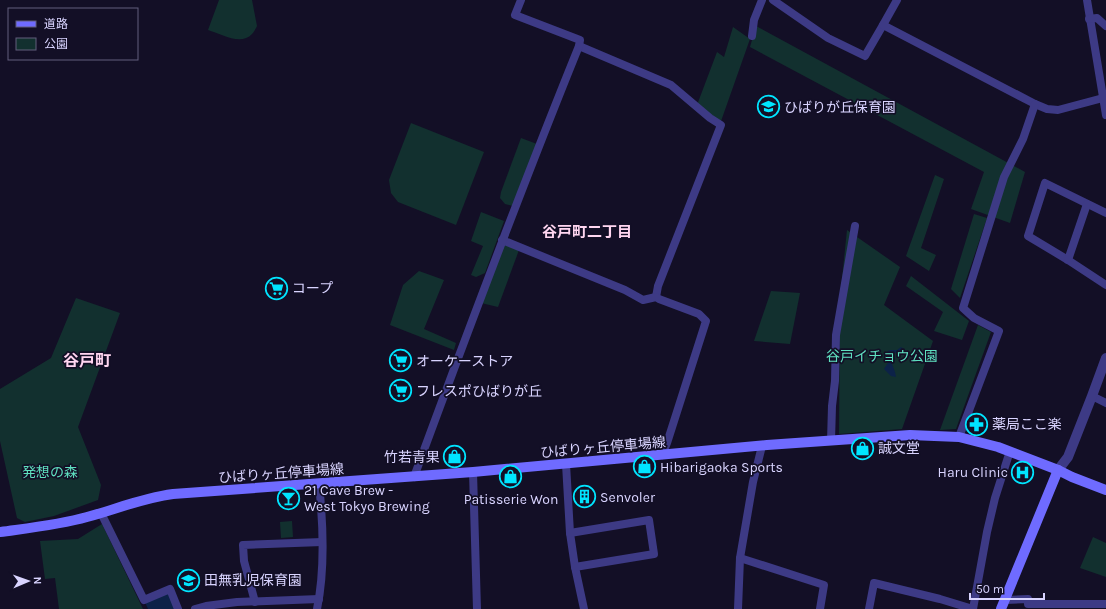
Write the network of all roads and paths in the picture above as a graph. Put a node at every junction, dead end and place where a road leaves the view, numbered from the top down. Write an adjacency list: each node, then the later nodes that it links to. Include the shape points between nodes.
1 (521, 0): 10 (street, via 515,15 580,40)
2 (762, 0): 9 (street, via 754,20)
3 (773, 0): 7 (street, via 828,38 866,56)
4 (897, 0): 7 (street)
5 (1087, 0): 6 (street)
6 (1089, 19): 8 (street, via 1097,18); 11 (street)
7 (883, 25): 12 (street)
8 (1106, 26)
9 (752, 36)
10 (579, 46): 17 (street); 20 (street, via 671,85 721,125)
11 (1103, 93): 12 (street, via 1058,110); 13 (street)
12 (1035, 104): 24 (street, via 1023,139 1004,177 963,308 974,318 999,331)
13 (1106, 115)
14 (1087, 204): 15 (street); 18 (street); 18 (street, via 1045,184 1028,236)
15 (1106, 213)
16 (855, 226): 25 (street, via 836,335)
17 (502, 240): 20 (street, via 625,290 643,300); 32 (street)
18 (1068, 260): 19 (street)
19 (1106, 285)
20 (656, 296): 28 (street, via 699,314 706,321)
21 (1106, 358): 22 (street)
22 (1092, 396): 23 (street); 30 (street, via 1068,457)
23 (1106, 403)
24 (959, 437): 25 (main road, ひばりヶ丘停車場線, via 910,435); 27 (main road, ひばりヶ丘停車場線)
25 (831, 441): 26 (main road, ひばりヶ丘停車場線)
26 (762, 446): 28 (main road, ひばりヶ丘停車場線); 39 (street)
27 (1010, 451): 30 (main road, ひばりヶ丘停車場線); 54 (street, via 995,498)
28 (662, 455): 29 (main road, ひばりヶ丘停車場線)
29 (566, 464): 31 (main road, ひばりヶ丘停車場線); 37 (street)
30 (1058, 470): 34 (main road, ひばりヶ丘停車場線); 43 (main road)
31 (473, 472): 32 (main road, ひばりヶ丘停車場線); 49 (street)
32 (414, 477): 33 (main road, ひばりヶ丘停車場線)
33 (319, 484): 35 (main road, ひばりヶ丘停車場線, via 158,496); 38 (street)
34 (1106, 490)
35 (101, 513): 36 (main road, ひばりヶ丘停車場線, via 58,524); 46 (street, via 144,600 170,589)
36 (0, 532)
37 (570, 533): 40 (street); 40 (street, via 649,520 654,554)
38 (322, 542): 41 (street); 42 (street, via 243,544 244,561)
39 (740, 558): 51 (street); 52 (street, via 824,585)
40 (575, 567): 50 (street)
41 (319, 599): 42 (street); 48 (street)
42 (255, 602): 47 (street, via 237,602)
43 (1003, 605): 45 (street, via 1028,599 1028,604)
44 (1101, 605): 45 (street)
45 (1049, 606)
46 (178, 609)
47 (195, 609)
48 (317, 609)
49 (477, 609)
50 (584, 609)
51 (738, 609)
52 (820, 609)
53 (869, 609): 54 (street, via 874,583)
54 (973, 609)

